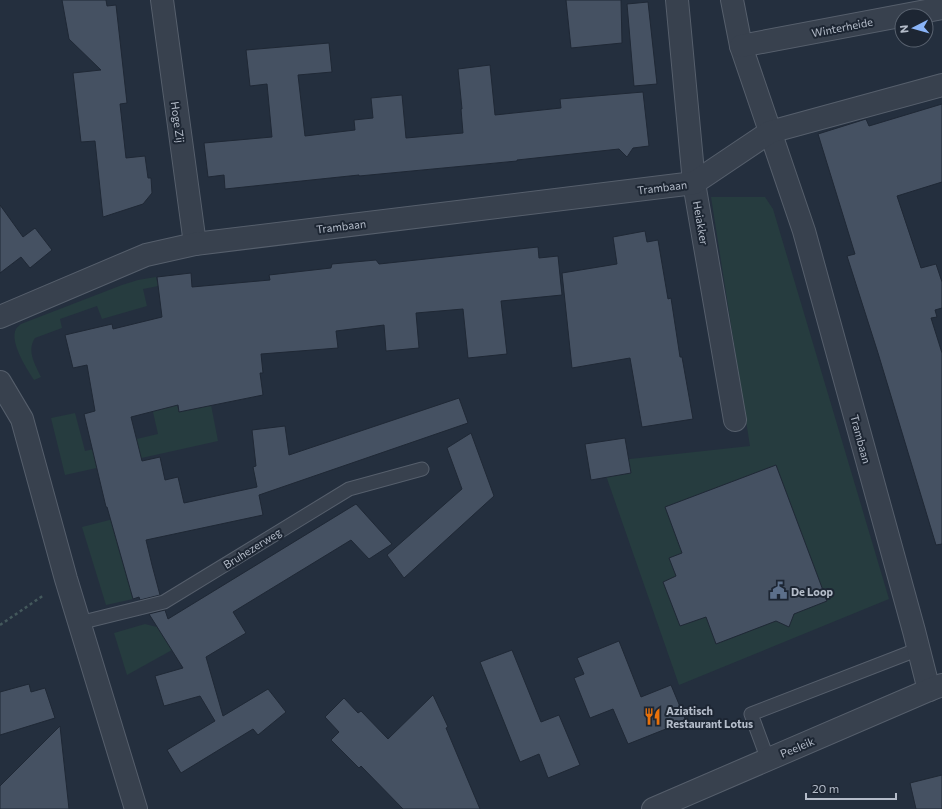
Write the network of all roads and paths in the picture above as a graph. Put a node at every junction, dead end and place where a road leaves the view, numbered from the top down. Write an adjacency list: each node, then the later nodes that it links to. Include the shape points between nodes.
1 (162, 0): 9 (street, Hoge Zij)
2 (677, 0): 8 (street, Heiakker)
3 (732, 0): 5 (street)
4 (942, 8): 5 (street, Winterheide)
5 (741, 46): 7 (street)
6 (942, 85): 7 (street)
7 (770, 132): 8 (street, Trambaan); 17 (street, Trambaan, via 804,231)
8 (694, 183): 9 (street, Trambaan); 12 (street, Heiakker)
9 (195, 244): 10 (street, Trambaan, via 146,255)
10 (0, 317)
11 (0, 382): 14 (street, via 22,419)
12 (735, 420)
13 (422, 469): 15 (lane, Bruhezerweg, via 349,489 164,602)
14 (66, 579): 15 (street); 16 (path)
15 (79, 623): 20 (street)
16 (0, 625)
17 (919, 649): 18 (street, Trambaan); 19 (lane, via 751,714)
18 (936, 688): 19 (street, Peeleik)
19 (768, 760): 21 (street, Peeleik)
20 (136, 809)
21 (653, 809)

